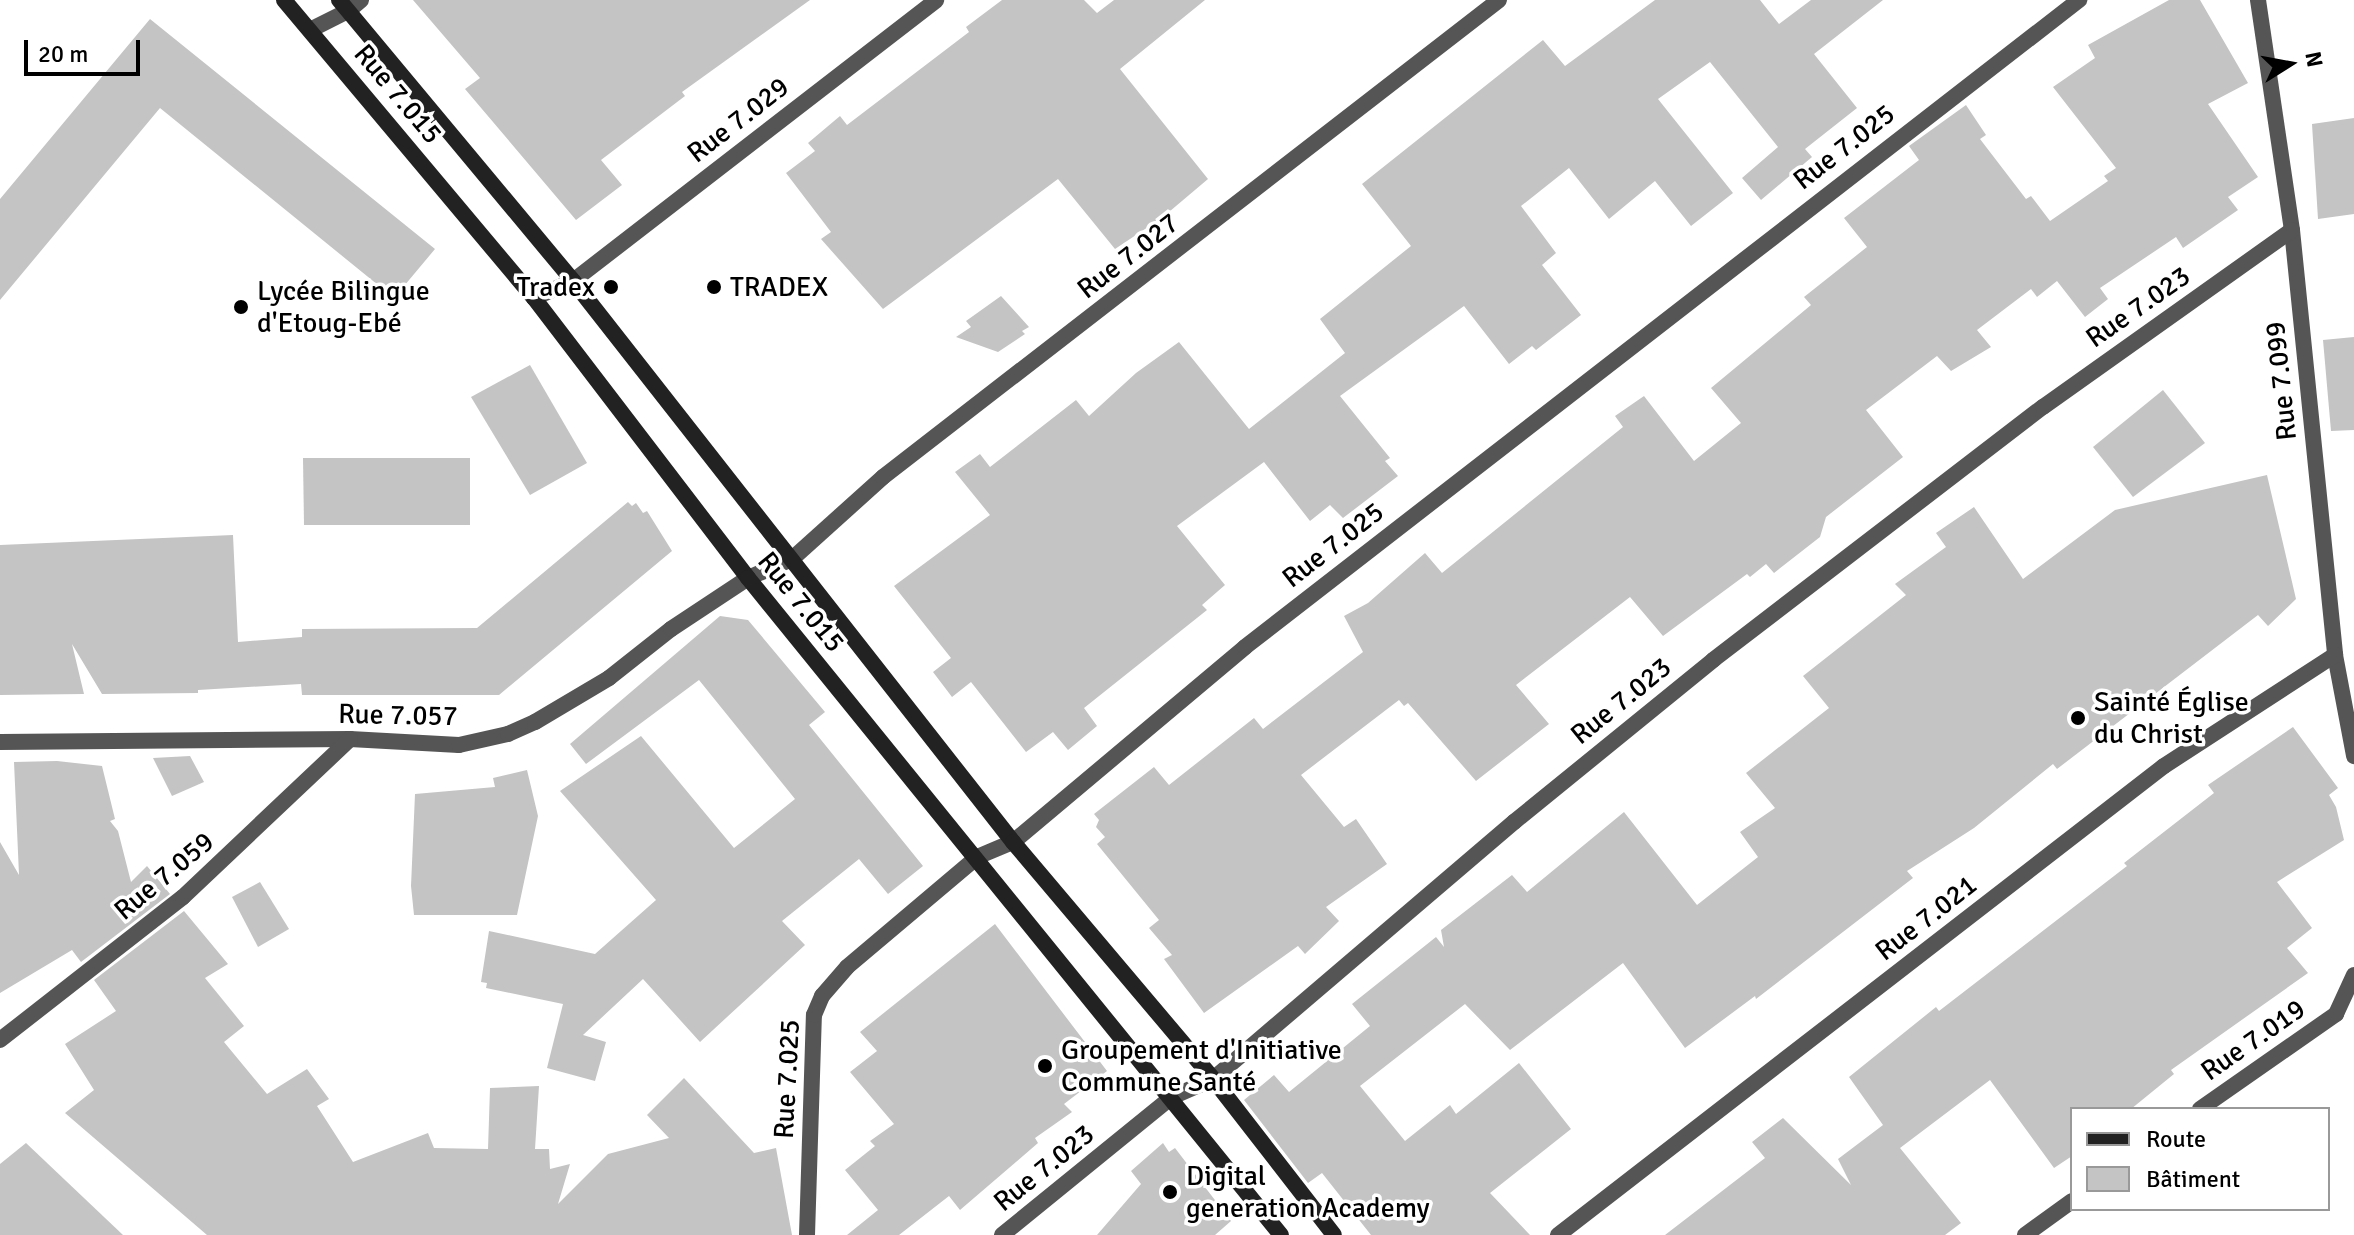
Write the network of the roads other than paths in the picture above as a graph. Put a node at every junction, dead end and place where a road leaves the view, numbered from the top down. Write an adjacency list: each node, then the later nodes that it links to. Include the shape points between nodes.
1 (284, 0): 7 (main road, Rue 7.015)
2 (936, 0): 9 (street, Rue 7.029)
3 (1499, 0): 11 (street, Rue 7.027, via 883,477)
4 (2079, 0): 17 (street, Rue 7.025, via 1245,647)
5 (2258, 0): 8 (street, Rue 7.099)
6 (349, 4): 7 (street); 9 (main road, Rue 7.015)
7 (310, 30): 10 (main road, Rue 7.015)
8 (2292, 230): 13 (street, Rue 7.099); 23 (street, Rue 7.023, via 2043,407 1713,660)
9 (573, 281): 10 (street); 11 (main road, Rue 7.015)
10 (534, 298): 12 (main road, Rue 7.015)
11 (792, 559): 12 (street, Rue 7.027); 17 (main road, Rue 7.015)
12 (748, 578): 14 (street, Rue 7.057, via 578,699 508,734 459,745); 18 (main road, Rue 7.015)
13 (2335, 655): 16 (street, Rue 7.099); 31 (street, Rue 7.021, via 2164,766)
14 (350, 739): 15 (street, Rue 7.057); 22 (street, Rue 7.059, via 183,897)
15 (0, 742)
16 (2354, 756)
17 (1013, 842): 18 (street, Rue 7.025); 23 (main road, Rue 7.015)
18 (977, 857): 24 (main road, Rue 7.015); 27 (street, Rue 7.025, via 888,929 822,996 814,1015)
19 (2354, 975): 21 (street)
20 (2354, 1013): 21 (street)
21 (2336, 1014): 25 (street, Rue 7.019)
22 (0, 1040)
23 (1213, 1079): 24 (street, Rue 7.023); 30 (main road, Rue 7.015)
24 (1172, 1097): 28 (street, Rue 7.023); 29 (main road, Rue 7.015)
25 (2203, 1107)
26 (2070, 1202): 32 (street)
27 (807, 1235)
28 (1002, 1235)
29 (1281, 1235)
30 (1334, 1235)
31 (1558, 1235)
32 (2025, 1235)

